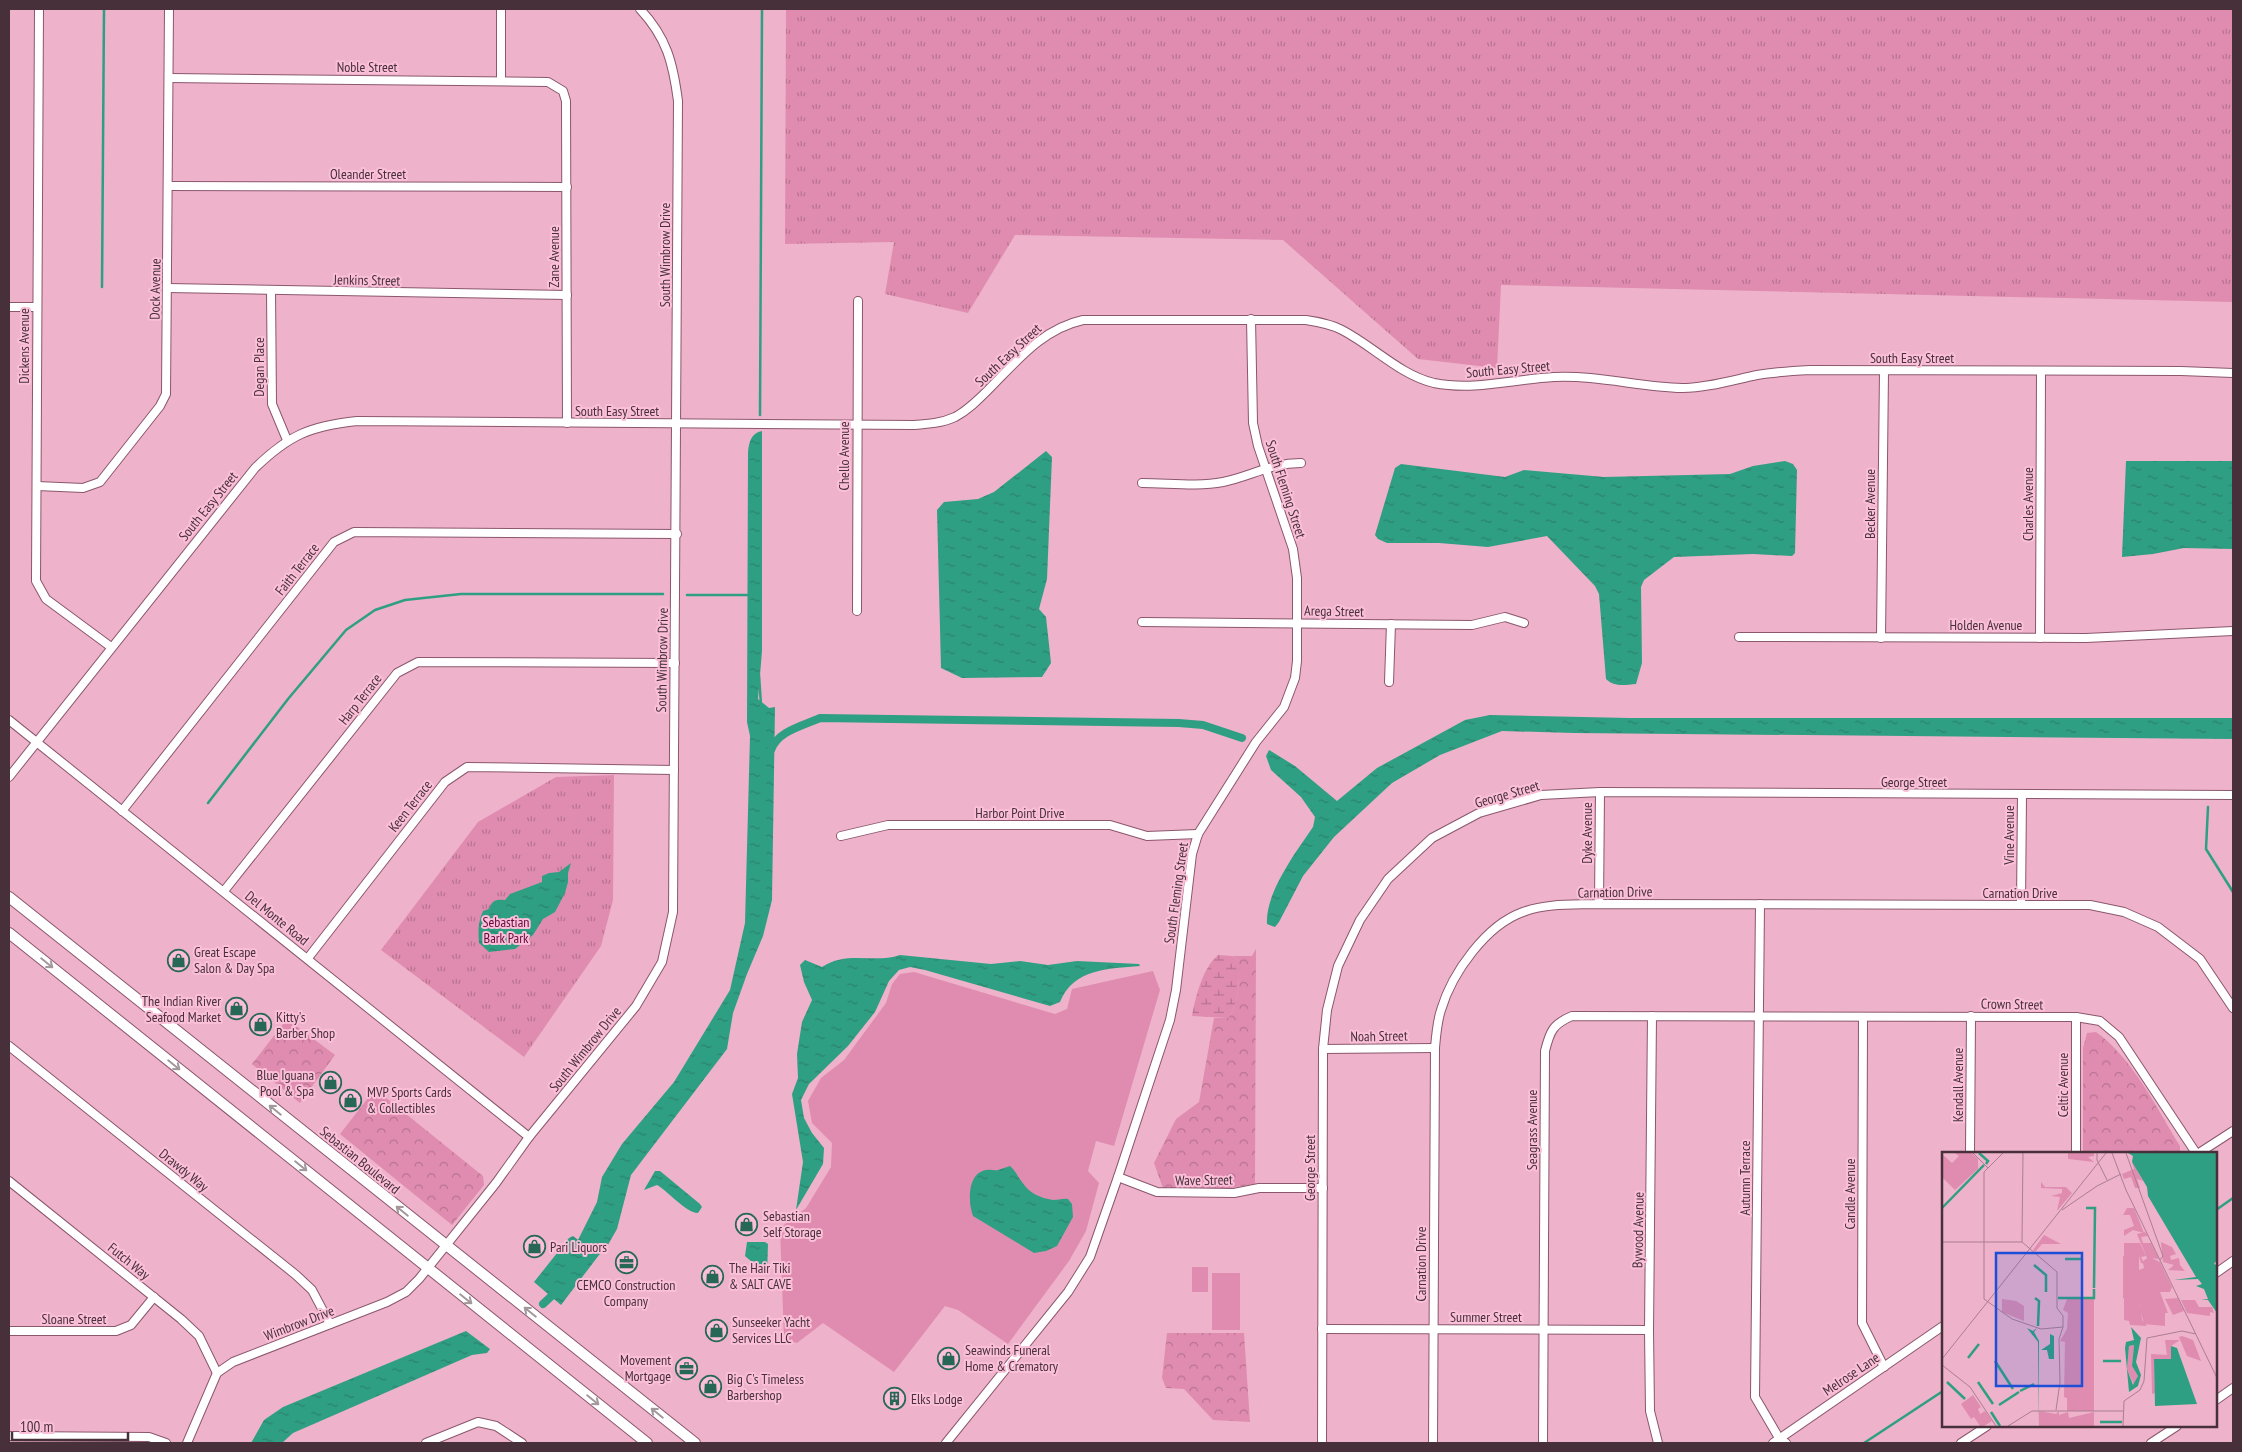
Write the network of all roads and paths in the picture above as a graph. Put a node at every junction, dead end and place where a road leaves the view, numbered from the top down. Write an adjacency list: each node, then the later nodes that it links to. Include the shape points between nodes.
1 (39, 9): 15 (street, Dickens Avenue)
2 (169, 9): 5 (street, Dock Avenue)
3 (501, 9): 6 (street)
4 (641, 9): 21 (street, South Wimbrow Drive, via 659,34 673,65 678,101)
5 (169, 78): 6 (street, Noble Street); 8 (street, Dock Avenue)
6 (502, 80): 7 (street, Noble Street, via 548,82)
7 (562, 91): 9 (street, Zane Avenue, via 566,101)
8 (169, 186): 9 (street, Oleander Street); 10 (street, Dock Avenue)
9 (567, 187): 12 (street, Zane Avenue)
10 (167, 288): 11 (street, Jenkins Street); 27 (street, Dock Avenue, via 166,394 160,406 100,482 83,488)
11 (271, 290): 12 (street, Jenkins Street); 23 (street, Degan Place, via 272,404)
12 (566, 295): 20 (street, Zane Avenue)
13 (858, 301): 22 (street, Chello Avenue)
14 (9, 307): 15 (street)
15 (36, 307): 27 (street, Dickens Avenue)
16 (1251, 319): 18 (street, South Easy Street, via 1306,320 1326,324 1414,375 1454,386 1573,376 1684,388 1786,372); 22 (street, South Easy Street, via 1083,320 1067,324 1032,346 973,406 955,417 934,424); 25 (street, South Fleming Street, via 1252,423)
17 (2041, 370): 18 (street, South Easy Street); 19 (street, South Easy Street); 37 (street, Charles Avenue)
18 (1884, 371): 36 (street, Becker Avenue)
19 (2233, 373)
20 (567, 423): 21 (street, South Easy Street); 23 (street, South Easy Street, via 357,420 331,424)
21 (677, 423): 22 (street, South Easy Street); 28 (street, South Wimbrow Drive)
22 (856, 425): 29 (street, Chello Avenue)
23 (287, 440): 38 (street, South Easy Street, via 255,468)
24 (1301, 463): 25 (street, via 1283,463)
25 (1265, 469): 26 (street, via 1223,482); 31 (street, South Fleming Street, via 1293,549)
26 (1142, 483)
27 (36, 486): 38 (street, Dickens Avenue, via 36,581 46,599)
28 (676, 534): 39 (street, South Wimbrow Drive); 48 (street, Faith Terrace, via 354,532 334,542)
29 (857, 611)
30 (1142, 622): 31 (street, Arega Street)
31 (1298, 623): 33 (street, Arega Street); 49 (street, South Fleming Street, via 1295,678 1284,707 1256,742)
32 (1524, 623): 33 (street, Arega Street, via 1505,617 1472,625)
33 (1390, 624): 40 (street)
34 (2233, 631): 37 (street, Holden Avenue)
35 (1739, 637): 36 (street, Holden Avenue)
36 (1882, 638): 37 (street, Holden Avenue)
37 (2040, 638)
38 (111, 648): 42 (street, South Easy Street)
39 (675, 663): 43 (street, South Wimbrow Drive); 51 (street, Harp Terrace, via 418,662 397,672)
40 (1389, 682)
41 (9, 720): 42 (street, Del Monte Road)
42 (36, 743): 44 (street, South Easy Street); 48 (street, Del Monte Road)
43 (674, 770): 57 (street, Keen Terrace, via 467,767 444,782); 68 (street, South Wimbrow Drive, via 673,912 662,962 636,1006)
44 (9, 777)
45 (1600, 792): 46 (street, George Street); 53 (street, Dyke Avenue); 66 (street, George Street, via 1541,795 1479,813 1432,838 1388,879 1357,928 1338,966 1327,1010)
46 (2022, 795): 47 (street, George Street); 55 (street, Vine Avenue)
47 (2233, 795)
48 (122, 811): 51 (street, Del Monte Road)
49 (1198, 834): 50 (street, Harbor Point Drive, via 1147,836 1110,826 888,825); 73 (street, South Fleming Street, via 1192,854 1170,1020)
50 (841, 836)
51 (224, 891): 57 (street, Del Monte Road)
52 (9, 897): 76 (main road, Sebastian Boulevard, one-way to 52)
53 (1599, 904): 54 (street, Carnation Drive); 65 (street, Carnation Drive, via 1551,905 1522,912 1489,932 1458,972 1440,1010)
54 (1760, 904): 55 (street, Carnation Drive); 60 (street, Autumn Terrace)
55 (2021, 906): 58 (street, Carnation Drive, via 2090,905 2124,912 2158,927 2200,959)
56 (9, 933): 78 (main road, one-way to 78)
57 (308, 958): 68 (street, Del Monte Road)
58 (2233, 1008)
59 (1652, 1016): 60 (street, Seagrass Avenue); 83 (street, Seagrass Avenue, via 1572,1016 1560,1020 1550,1032 1545,1051); 86 (street, Bywood Avenue)
60 (1759, 1016): 62 (street, Crown Street); 95 (street, Autumn Terrace, via 1755,1397)
61 (1972, 1016): 62 (street, Crown Street); 63 (street, Crown Street); 69 (street, Kendall Avenue)
62 (1863, 1017): 88 (street, Candle Avenue, via 1862,1323)
63 (2076, 1018): 70 (street, Celtic Avenue); 71 (street, Crown Street, via 2100,1021 2119,1037)
64 (9, 1046): 81 (street, Drawdy Way, via 296,1275 312,1290)
65 (1434, 1048): 66 (street, Noah Street); 85 (street, Carnation Drive)
66 (1323, 1050): 75 (street, George Street)
67 (2233, 1131): 72 (street)
68 (529, 1137): 76 (street, South Wimbrow Drive)
69 (1970, 1152)
70 (2076, 1152)
71 (2197, 1152)
72 (2200, 1152)
73 (1118, 1177): 75 (street, Wave Street, via 1157,1192 1234,1193 1259,1188); 102 (street, South Fleming Street, via 1090,1257 1068,1292)
74 (9, 1181): 80 (street, Futch Way)
75 (1323, 1188): 84 (street, George Street)
76 (446, 1246): 78 (street, Wimbrow Drive); 101 (main road, Sebastian Boulevard, one-way to 76)
77 (2233, 1261): 79 (street)
78 (428, 1268): 81 (street, Wimbrow Drive, via 413,1285 388,1302); 100 (main road, one-way to 100)
79 (2217, 1272)
80 (154, 1297): 87 (street, Sloane Street, via 131,1325 116,1331); 89 (street, Futch Way, via 198,1336)
81 (330, 1324): 89 (street, Wimbrow Drive, via 233,1362)
82 (1942, 1327): 88 (street, Melrose Lane)
83 (1544, 1329): 85 (street, Summer Street); 86 (street, Summer Street); 105 (street, Seagrass Avenue)
84 (1322, 1330): 85 (street, Summer Street); 103 (street, George Street)
85 (1434, 1330): 104 (street, Carnation Drive)
86 (1649, 1330): 106 (street, Bywood Avenue, via 1650,1411)
87 (9, 1331)
88 (1884, 1367): 95 (street, Melrose Lane)
89 (217, 1373): 97 (street)
90 (2233, 1388): 91 (street)
91 (2217, 1399)
92 (1985, 1427): 107 (street)
93 (2175, 1427): 108 (street)
94 (9, 1436): 96 (street, via 149,1437)
95 (1779, 1442)
96 (166, 1443)
97 (187, 1443)
98 (426, 1443): 99 (street, via 478,1422 496,1426)
99 (522, 1443)
100 (647, 1443)
101 (695, 1443)
102 (946, 1443)
103 (1322, 1443)
104 (1433, 1443)
105 (1543, 1443)
106 (1658, 1443)
107 (1961, 1443)
108 (2151, 1443)

